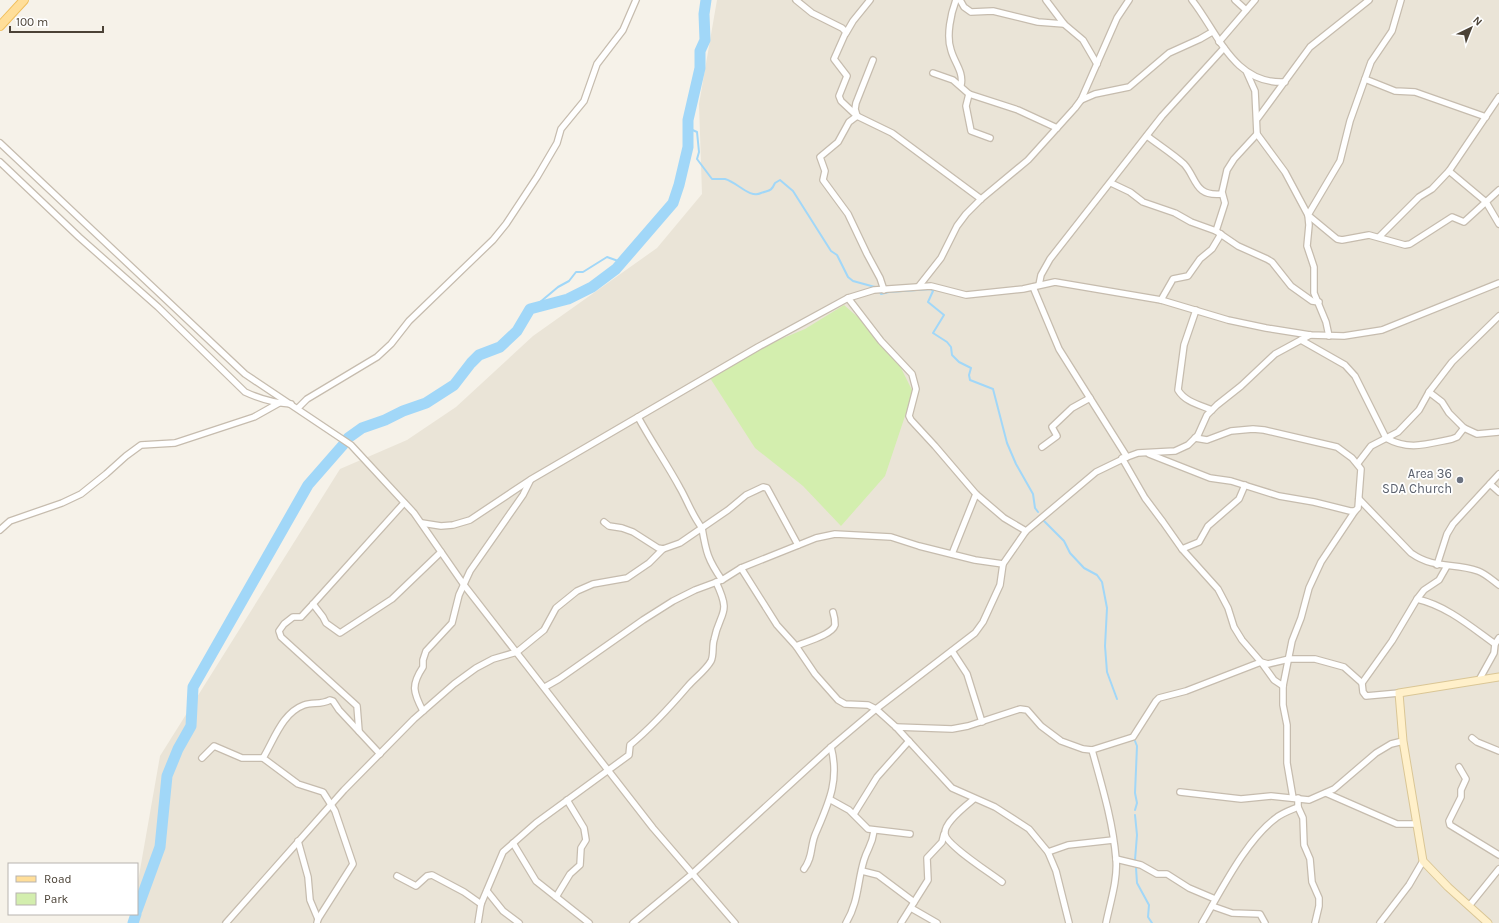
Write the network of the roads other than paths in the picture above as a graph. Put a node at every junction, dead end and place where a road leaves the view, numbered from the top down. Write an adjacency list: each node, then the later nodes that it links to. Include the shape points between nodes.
1 (24, 0): 16 (main road)
2 (636, 0): 67 (street, via 623,30 597,64 584,101 561,129 557,143 537,177 493,240 409,321 391,344 377,356 307,399)
3 (796, 0): 18 (street, via 812,13 842,28)
4 (870, 0): 18 (street)
5 (956, 0): 27 (street, via 950,48 962,76)
6 (960, 0): 15 (street, via 970,12 993,11 1038,22)
7 (1046, 0): 15 (street)
8 (1129, 0): 22 (street, via 1117,18)
9 (1192, 0): 17 (street)
10 (1235, 0): 14 (street)
11 (1255, 0): 14 (street)
12 (1369, 0): 26 (street, via 1310,47)
13 (1401, 0): 25 (street, via 1392,31 1374,57)
14 (1246, 10): 19 (street)
15 (1064, 24): 22 (street, via 1083,40)
16 (0, 26)
17 (1212, 32): 19 (street); 30 (street, via 1169,53 1129,87)
18 (846, 34): 31 (street, via 834,59 847,76 839,99)
19 (1219, 42): 20 (street)
20 (1224, 48): 24 (street); 36 (street, via 1202,69)
21 (873, 60): 31 (street, via 856,103)
22 (1097, 64): 30 (street)
23 (933, 73): 27 (street)
24 (1247, 73): 26 (street, via 1264,81); 33 (street, via 1255,91)
25 (1365, 79): 32 (street, via 1395,91 1415,92); 46 (street, via 1350,121 1340,161)
26 (1285, 82): 33 (street, via 1262,110)
27 (961, 85): 28 (street)
28 (969, 94): 34 (street, via 1018,110); 37 (street, via 966,106 971,132)
29 (1499, 97): 32 (street)
30 (1081, 100): 34 (street)
31 (857, 116): 44 (street, via 892,132); 54 (street, via 849,122 838,142 820,157 825,171 823,180 848,214)
32 (1486, 116): 40 (street)
33 (1257, 121): 35 (street)
34 (1057, 128): 44 (street, via 1028,160)
35 (1257, 134): 43 (street, via 1227,170); 46 (street, via 1285,172)
36 (1147, 136): 41 (street); 43 (street, via 1182,163 1198,186 1211,194)
37 (990, 138)
38 (0, 143): 66 (street, via 229,360 254,381)
39 (0, 162): 65 (street, via 158,307 245,392 259,399)
40 (1449, 171): 45 (street); 49 (street)
41 (1111, 183): 48 (street, via 1144,202); 51 (street, via 1050,260 1041,275)
42 (1499, 190): 45 (street)
43 (1222, 194): 48 (street, via 1225,203)
44 (981, 199): 52 (street, via 962,219 941,258)
45 (1486, 202): 47 (street); 49 (street, via 1464,222 1452,217 1410,244 1399,245)
46 (1308, 216): 49 (street, via 1328,233 1342,240 1361,235); 57 (street, via 1307,246 1314,267 1314,293)
47 (1499, 224)
48 (1218, 233): 56 (street, via 1212,249 1188,276 1173,279); 57 (street, via 1272,262 1292,286 1312,301)
49 (1378, 237)
50 (1499, 283): 61 (street, via 1382,330)
51 (1039, 285): 53 (street); 56 (street, via 1055,282)
52 (919, 286): 53 (street, via 938,287 966,295); 54 (street)
53 (1033, 287): 64 (street, via 1059,349)
54 (884, 290): 55 (street, via 863,292)
55 (848, 298): 69 (street); 83 (street, via 881,341 912,374 916,390 909,416 911,420)
56 (1161, 300): 58 (street)
57 (1319, 302): 61 (street)
58 (1196, 310): 60 (street, via 1236,321); 68 (street, via 1184,345 1178,390 1187,400)
59 (1499, 316): 63 (street, via 1452,362)
60 (1310, 335): 61 (street); 62 (street)
61 (1329, 336)
62 (1301, 340): 68 (street, via 1275,354); 73 (street, via 1345,365 1358,383)
63 (1429, 392): 70 (street, via 1442,402); 73 (street, via 1418,410 1398,432)
64 (1090, 398): 74 (street, via 1072,408 1052,427 1058,436); 76 (street)
65 (279, 403): 66 (street); 90 (street, via 254,417 175,443 141,445 81,494 62,504 10,521)
66 (291, 404): 67 (street)
67 (298, 408): 85 (street, via 351,445)
68 (1212, 410): 72 (street)
69 (638, 417): 79 (street); 89 (street)
70 (1464, 428): 71 (street, via 1477,434); 73 (street, via 1452,439 1415,446 1406,446)
71 (1499, 432)
72 (1195, 438): 75 (street, via 1182,449); 77 (street, via 1207,440 1231,431 1264,430 1331,445)
73 (1386, 438): 77 (street, via 1371,446)
74 (1042, 447)
75 (1147, 453): 76 (street); 81 (street, via 1210,478)
76 (1124, 458): 91 (street, via 1086,478); 94 (street, via 1145,498)
77 (1358, 463): 84 (street, via 1362,476)
78 (1499, 474): 80 (street)
79 (530, 480): 88 (street, via 462,524 441,526); 102 (street, via 523,495 470,571)
80 (1490, 484): 82 (street); 98 (street, via 1447,534)
81 (1245, 485): 86 (street, via 1279,496); 94 (street, via 1239,499 1208,526 1199,542)
82 (1499, 492)
83 (976, 494): 91 (street, via 1004,518); 96 (street)
84 (1359, 499): 86 (street, via 1358,508); 98 (street, via 1411,553)
85 (404, 503): 88 (street); 105 (street)
86 (1354, 511): 112 (street, via 1321,562 1308,588 1301,618 1293,636)
87 (604, 522): 93 (street, via 609,526 633,532 658,548)
88 (422, 523): 95 (street)
89 (702, 528): 92 (street, via 746,495 763,487 767,488 775,501); 93 (street, via 680,543); 101 (street, via 708,557)
90 (0, 530)
91 (1026, 530): 97 (street)
92 (798, 545): 96 (street, via 835,534 891,536); 100 (street)
93 (663, 548): 111 (street, via 650,563 627,578 593,584 577,591 556,608 544,630)
94 (1182, 548): 113 (street, via 1218,589 1234,627)
95 (441, 552): 102 (street); 105 (street, via 392,599 340,633 326,623)
96 (952, 554): 97 (street)
97 (1003, 564): 110 (street, via 1000,584 983,622)
98 (1437, 565): 99 (street)
99 (1447, 566): 103 (street, via 1477,571); 104 (street, via 1439,580)
100 (741, 568): 101 (street); 109 (street, via 768,612)
101 (719, 581): 118 (street, via 695,590 655,612); 135 (street, via 725,609 715,632 710,663 677,701 630,745 630,756)
102 (464, 585): 111 (street); 121 (street, via 452,623 426,651 423,667 416,677 416,698)
103 (1499, 585)
104 (1417, 598): 108 (street, via 1450,612); 116 (street, via 1392,641)
105 (313, 604): 124 (street, via 301,616 293,617 284,624 279,631 281,637 357,706)
106 (833, 612): 109 (street, via 835,625 832,629 823,636)
107 (1499, 638): 108 (street)
108 (1495, 644): 115 (street, via 1494,653)
109 (796, 646): 120 (street, via 814,674 838,700 845,704 868,705)
110 (952, 651): 120 (street); 122 (street, via 967,674)
111 (517, 652): 118 (street); 121 (street, via 493,659 476,668)
112 (1289, 659): 113 (street, via 1268,664); 116 (street, via 1315,659 1344,667); 117 (street)
113 (1261, 662): 117 (street, via 1274,680); 129 (street, via 1186,692 1159,698 1133,737)
114 (1499, 677): 115 (street)
115 (1479, 680): 119 (street)
116 (1362, 683): 119 (street, via 1362,692 1366,696)
117 (1283, 686): 138 (street, via 1287,725 1286,763)
118 (545, 688): 135 (street)
119 (1399, 693): 127 (street)
120 (876, 709): 123 (street); 128 (street)
121 (423, 711): 131 (street)
122 (982, 722): 123 (street, via 952,729); 129 (street, via 1020,708 1027,710 1041,726 1061,741)
123 (896, 727): 126 (street)
124 (359, 731): 131 (street); 133 (street, via 333,701 305,705 288,716)
125 (1472, 738): 130 (street)
126 (909, 741): 139 (street, via 952,788); 144 (street, via 877,777)
127 (1403, 741): 137 (street, via 1391,744 1376,753 1342,784); 145 (street)
128 (831, 747): 141 (street, via 835,765); 159 (street)
129 (1092, 750): 149 (street, via 1107,803)
130 (1499, 751)
131 (380, 754): 142 (street)
132 (202, 758): 133 (street, via 214,746 242,758)
133 (264, 758): 142 (street, via 298,784 323,792)
134 (1459, 767): 153 (street, via 1466,779 1461,790 1462,797 1449,821 1450,825)
135 (609, 771): 140 (street); 159 (street)
136 (1180, 792): 138 (street, via 1241,798)
137 (1326, 793): 138 (street, via 1309,800); 145 (street, via 1397,824)
138 (1296, 798): 143 (street)
139 (974, 799): 148 (street, via 958,812); 152 (street, via 1015,818 1029,829)
140 (567, 800): 151 (street); 163 (street, via 584,828 586,840 581,848 580,865 570,874)
141 (831, 800): 144 (street); 157 (street, via 815,835 811,858)
142 (331, 804): 150 (street); 170 (street, via 353,864)
143 (1298, 807): 164 (street, via 1276,817 1263,830); 184 (street, via 1303,818 1304,845 1310,859 1312,882 1318,898)
144 (854, 814): 146 (street, via 863,825)
145 (1416, 824): 155 (street)
146 (874, 831): 147 (street); 158 (street, via 872,845)
147 (910, 834)
148 (944, 834): 161 (street, via 961,852); 165 (street, via 942,842 927,858 928,880)
149 (1113, 840): 152 (street, via 1068,845); 154 (street)
150 (298, 841): 170 (street); 171 (street)
151 (512, 843): 162 (street, via 503,852); 163 (street, via 536,881)
152 (1048, 852): 180 (street, via 1056,871)
153 (1499, 855)
154 (1116, 859): 164 (street, via 1140,865 1157,874 1167,874 1189,888); 181 (street)
155 (1423, 861): 168 (street); 185 (street, via 1409,885)
156 (1499, 869): 168 (street)
157 (804, 870)
158 (862, 871): 165 (street, via 878,876); 177 (street, via 857,900)
159 (692, 874): 175 (street); 176 (street)
160 (397, 876): 166 (street, via 416,886 427,876 432,875)
161 (1002, 882)
162 (487, 891): 166 (street); 173 (street, via 503,911)
163 (556, 897): 174 (street)
164 (1215, 899): 167 (street)
165 (914, 902): 169 (street)
166 (481, 904): 172 (street)
167 (1212, 906): 182 (street); 183 (street, via 1232,912 1260,914)
168 (1469, 906): 186 (street)
169 (911, 908): 178 (street); 179 (street)
170 (317, 921)
171 (226, 923)
172 (478, 923)
173 (519, 923)
174 (589, 923)
175 (633, 923)
176 (735, 923)
177 (846, 923)
178 (901, 923)
179 (937, 923)
180 (1069, 923)
181 (1106, 923)
182 (1202, 923)
183 (1265, 923)
184 (1315, 923)
185 (1380, 923)
186 (1488, 923)

